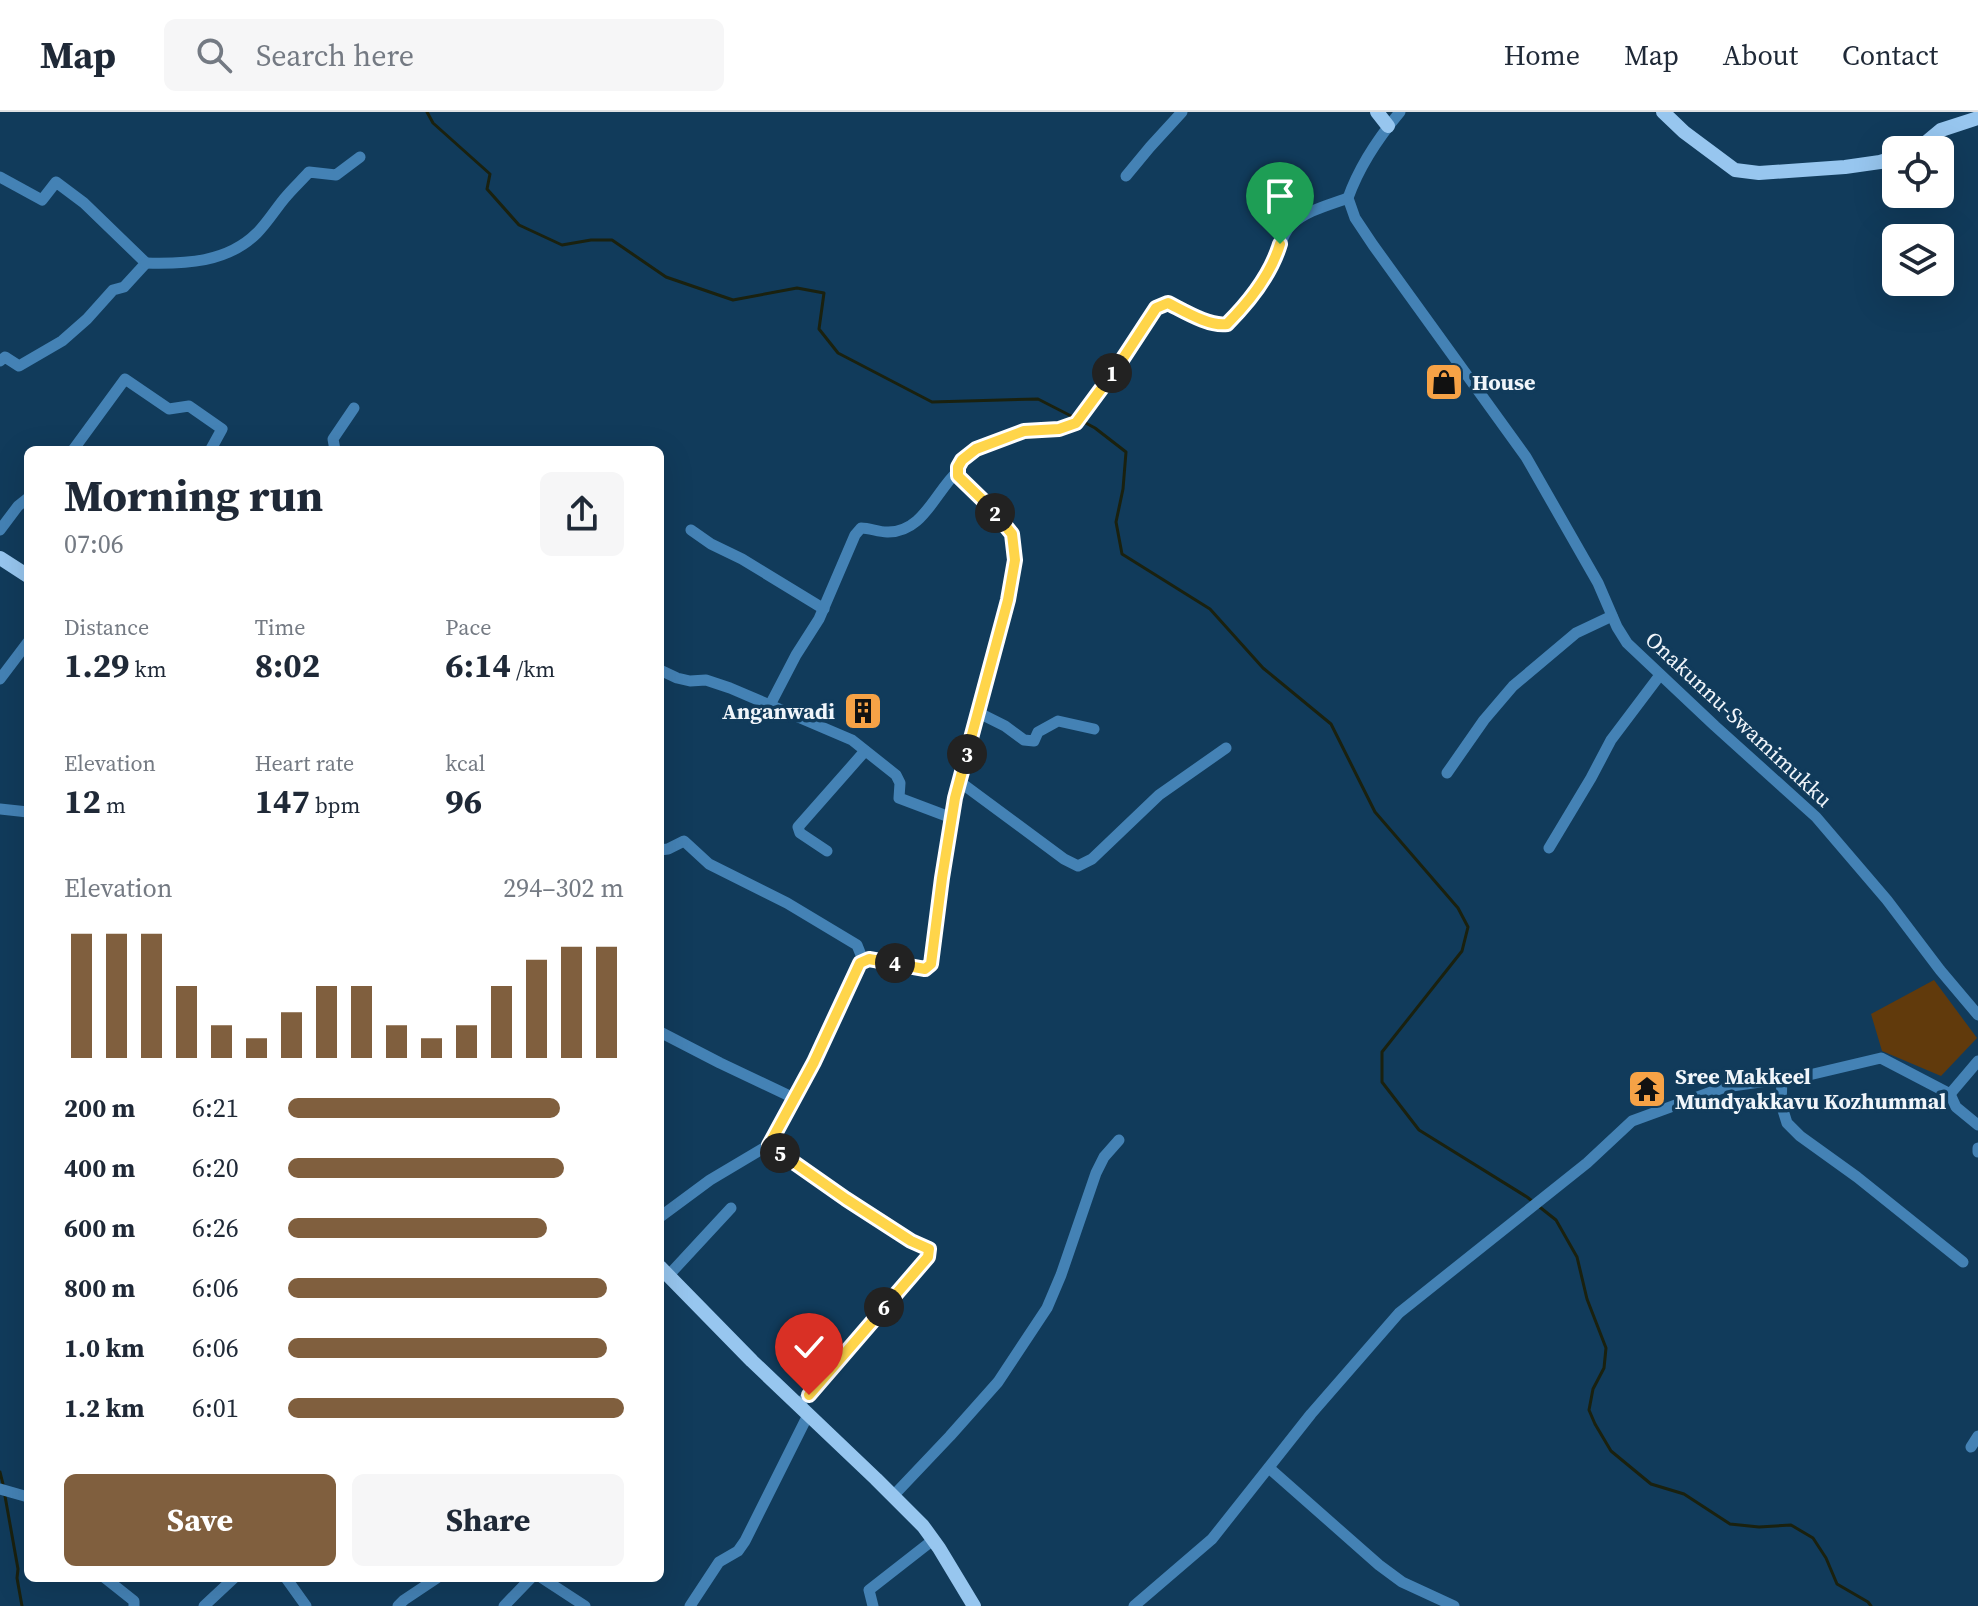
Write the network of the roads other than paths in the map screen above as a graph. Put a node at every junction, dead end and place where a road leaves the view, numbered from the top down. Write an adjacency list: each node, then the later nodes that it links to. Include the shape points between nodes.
1 (1182, 112): 10 (street)
2 (1377, 112): 6 (main road)
3 (1400, 112): 6 (street)
4 (1663, 112): 9 (main road, via 1735,170 1759,173)
5 (1978, 118): 7 (main road)
6 (1388, 126): 12 (street)
7 (1934, 136)
8 (360, 157): 13 (street, via 336,175 309,172 256,234 234,250 180,264)
9 (1882, 161)
10 (1126, 176)
11 (0, 177): 13 (street, via 42,200 56,182)
12 (1348, 198): 19 (street, via 1316,210 1286,230 1265,277 1227,324 1213,324 1168,303 1156,308 1078,419 1059,429 1024,431 976,449); 26 (street, Onakunnu-Swamimukku, via 1373,245 1526,457)
13 (146, 263): 14 (street, via 62,341 19,366 5,357)
14 (0, 361)
15 (354, 408): 18 (street, via 333,439)
16 (76, 446): 17 (street, via 125,379 169,409 189,406 222,429)
17 (213, 446)
18 (334, 446)
19 (958, 471): 25 (street, via 912,526 885,532 861,528); 32 (street, via 1012,534 1015,560)
20 (24, 501): 21 (street)
21 (0, 530)
22 (691, 530): 25 (street)
23 (0, 558): 24 (main road)
24 (24, 573)
25 (824, 609): 31 (street)
26 (1612, 616): 29 (street, Onakunnu-Swamimukku, via 1627,643); 36 (street, via 1576,633 1513,686)
27 (24, 647): 30 (street)
28 (664, 672): 31 (street, via 719,684)
29 (1660, 675): 41 (street, via 1611,740); 45 (street, Onakunnu-Swamimukku, via 1816,817)
30 (0, 679)
31 (770, 705): 35 (street, via 852,740)
32 (977, 712): 33 (street, via 1024,740 1034,741 1038,732 1058,721); 37 (street)
33 (1094, 729)
34 (1226, 748): 37 (street, via 1159,795 1078,866)
35 (865, 751): 40 (street, via 896,775 899,798); 43 (street, via 798,827)
36 (1447, 773)
37 (960, 782): 40 (street)
38 (0, 809): 39 (street)
39 (24, 812)
40 (952, 818): 44 (street, via 931,964 925,969)
41 (1549, 848)
42 (664, 850): 44 (street, via 684,841 709,864 857,945)
43 (827, 851)
44 (863, 960): 50 (street)
45 (1978, 1015)
46 (664, 1034): 50 (street)
47 (1978, 1061): 49 (street)
48 (1782, 1079): 49 (street, via 1881,1058); 56 (street, via 1787,1123); 61 (street, via 1725,1087 1632,1121 1399,1313)
49 (1950, 1094): 51 (street, via 1956,1107)
50 (796, 1099): 53 (street)
51 (1978, 1125)
52 (1119, 1140): 63 (street, via 1096,1173 1047,1308 998,1382)
53 (769, 1145): 55 (street); 58 (street, via 929,1249 928,1257)
54 (731, 1208): 57 (street)
55 (664, 1214)
56 (1963, 1262)
57 (664, 1271): 58 (main road)
58 (804, 1410): 63 (main road); 78 (street, via 745,1541 719,1562)
59 (1978, 1436): 60 (street)
60 (1971, 1447)
61 (1269, 1468): 81 (street, via 1212,1539); 82 (street, via 1379,1565)
62 (0, 1489): 64 (street)
63 (894, 1495): 65 (main road)
64 (24, 1496)
65 (933, 1540): 79 (street, via 869,1590); 80 (main road)
66 (110, 1582): 72 (street)
67 (230, 1582): 73 (street)
68 (289, 1582): 74 (street)
69 (431, 1582): 75 (street)
70 (527, 1582): 76 (street)
71 (548, 1582): 77 (street)
72 (134, 1606)
73 (204, 1606)
74 (306, 1606)
75 (398, 1606)
76 (504, 1606)
77 (585, 1606)
78 (690, 1606)
79 (873, 1606)
80 (974, 1606)
81 (1134, 1606)
82 (1454, 1606)

